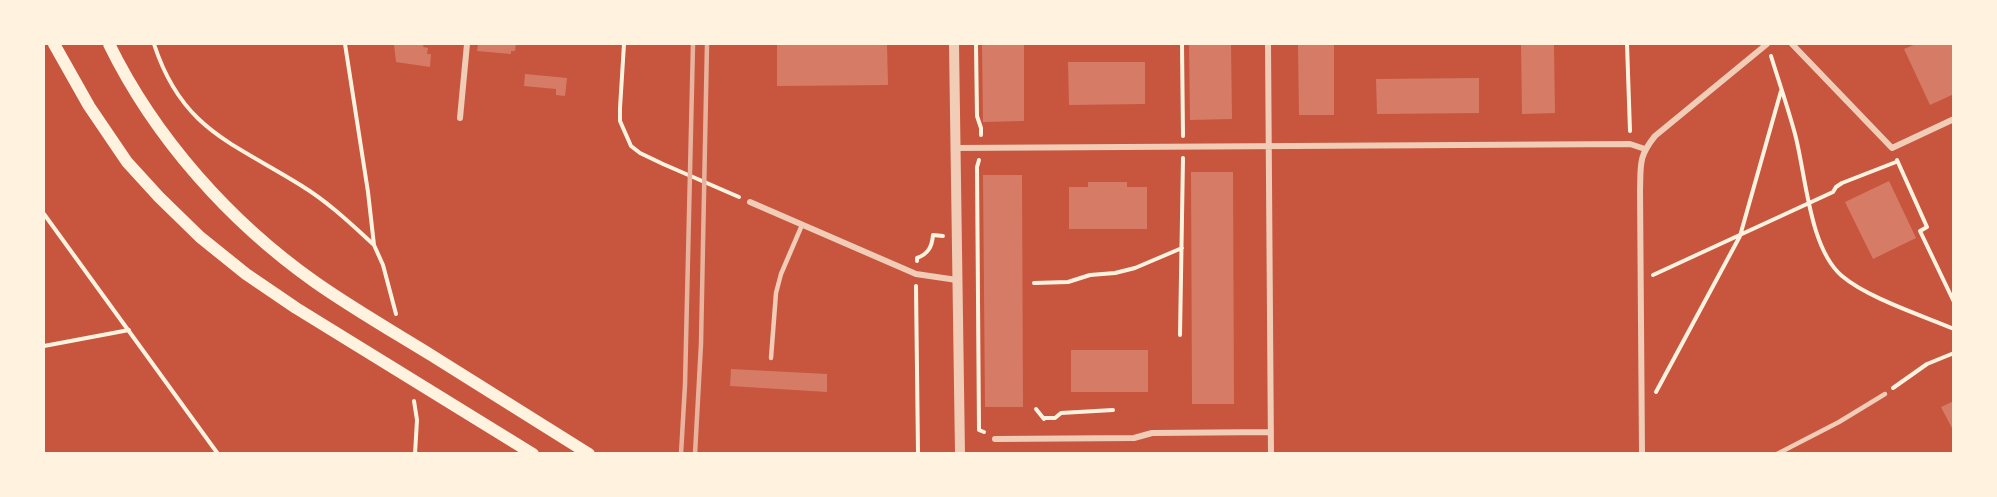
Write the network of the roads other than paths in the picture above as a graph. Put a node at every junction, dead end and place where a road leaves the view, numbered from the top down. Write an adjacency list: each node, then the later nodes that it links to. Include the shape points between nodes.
1 (54, 44): 20 (main road, via 127,162 200,237 296,308)
2 (109, 44): 21 (main road, via 150,115 183,158 266,243 334,295)
3 (467, 44): 8 (street)
4 (954, 44): 11 (street)
5 (1268, 44): 10 (street)
6 (1767, 44): 12 (street, via 1655,136)
7 (1792, 44): 9 (street, via 1892,148)
8 (460, 118)
9 (1953, 119)
10 (1269, 145): 11 (street); 12 (street, via 1630,144); 18 (street)
11 (955, 148): 15 (street)
12 (1645, 149): 24 (street, via 1640,190)
13 (750, 202): 14 (street)
14 (802, 225): 15 (street, via 916,274); 16 (lane, via 776,293)
15 (957, 280): 22 (street)
16 (771, 358)
17 (1885, 394): 25 (lane)
18 (1271, 432): 19 (street); 23 (street)
19 (995, 439)
20 (533, 453)
21 (589, 453)
22 (960, 453)
23 (1271, 453)
24 (1642, 453)
25 (1777, 453)

